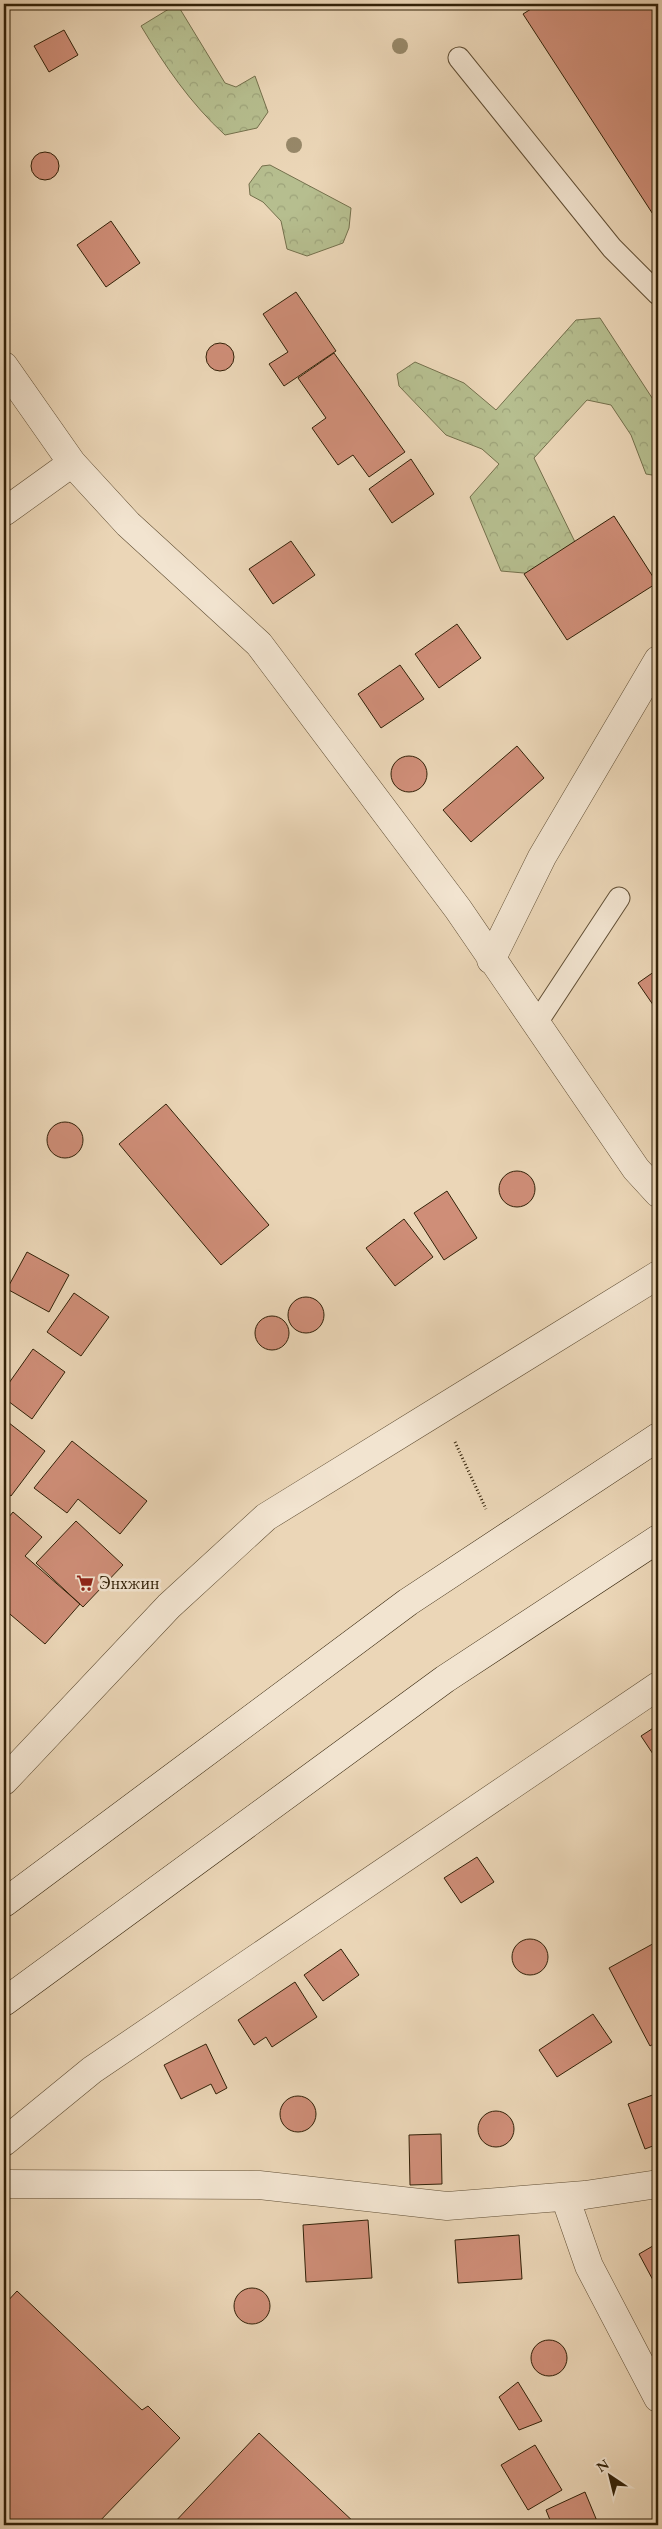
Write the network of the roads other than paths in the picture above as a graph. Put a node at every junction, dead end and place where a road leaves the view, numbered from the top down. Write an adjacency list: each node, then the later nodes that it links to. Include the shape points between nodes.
1 (459, 58): 2 (lane, via 612,248)
2 (658, 294)
3 (4, 366): 4 (street)
4 (72, 463): 5 (street); 8 (street, via 128,524 259,644 458,909)
5 (4, 512)
6 (658, 660): 8 (street, via 542,857)
7 (618, 898): 9 (lane)
8 (491, 960): 9 (street)
9 (536, 1024): 10 (street, via 636,1169)
10 (658, 1193)
11 (658, 1275): 15 (street, via 266,1516 169,1606)
12 (658, 1437): 16 (street, via 408,1602)
13 (658, 1539): 17 (street, via 445,1679)
14 (658, 1686): 18 (street, via 92,2070)
15 (4, 1781)
16 (4, 1903)
17 (4, 2002)
18 (4, 2142)
19 (4, 2184): 21 (street, via 259,2185 447,2206)
20 (658, 2184): 21 (street)
21 (566, 2197): 22 (street, via 589,2266)
22 (658, 2398)

